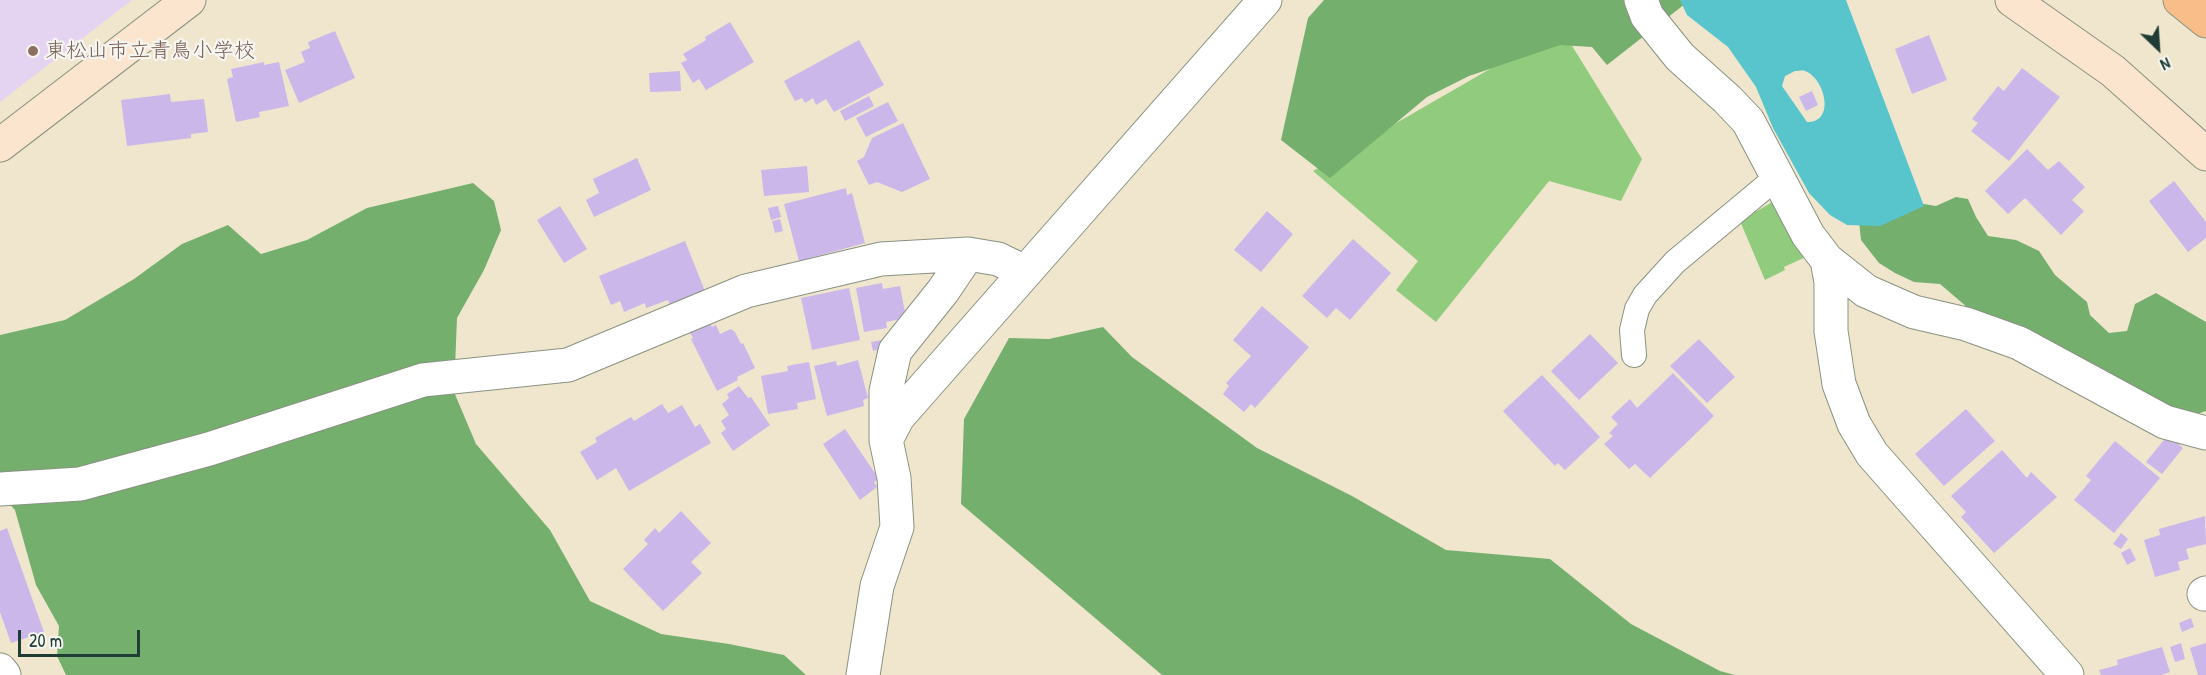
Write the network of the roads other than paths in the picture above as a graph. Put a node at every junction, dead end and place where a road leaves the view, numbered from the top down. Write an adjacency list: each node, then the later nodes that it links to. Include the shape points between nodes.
1 (189, 0): 7 (street)
2 (1265, 0): 12 (street)
3 (1641, 0): 9 (street, via 1647,16 1680,57 1748,121)
4 (2012, 0): 8 (street, via 2113,71)
5 (2180, 0): 6 (highway)
6 (2206, 21)
7 (0, 145)
8 (2206, 154)
9 (1777, 177): 11 (street, via 1808,235); 13 (lane, via 1675,262 1644,295 1632,330)
10 (968, 254): 12 (street, via 998,259); 15 (street, via 894,351 886,391); 16 (street, via 881,259 816,273 746,291 568,365 423,380 209,449 80,484)
11 (1827, 260): 14 (street, via 1866,291 1914,312 1966,324 2019,343 2165,422); 20 (street, via 1839,384 1854,424 1872,454)
12 (1025, 272): 15 (street, via 898,417)
13 (1634, 355)
14 (2206, 433)
15 (886, 440): 19 (street, via 894,478 897,527 877,586)
16 (0, 489)
17 (0, 670): 18 (street)
18 (4, 675)
19 (863, 675)
20 (2067, 675)

